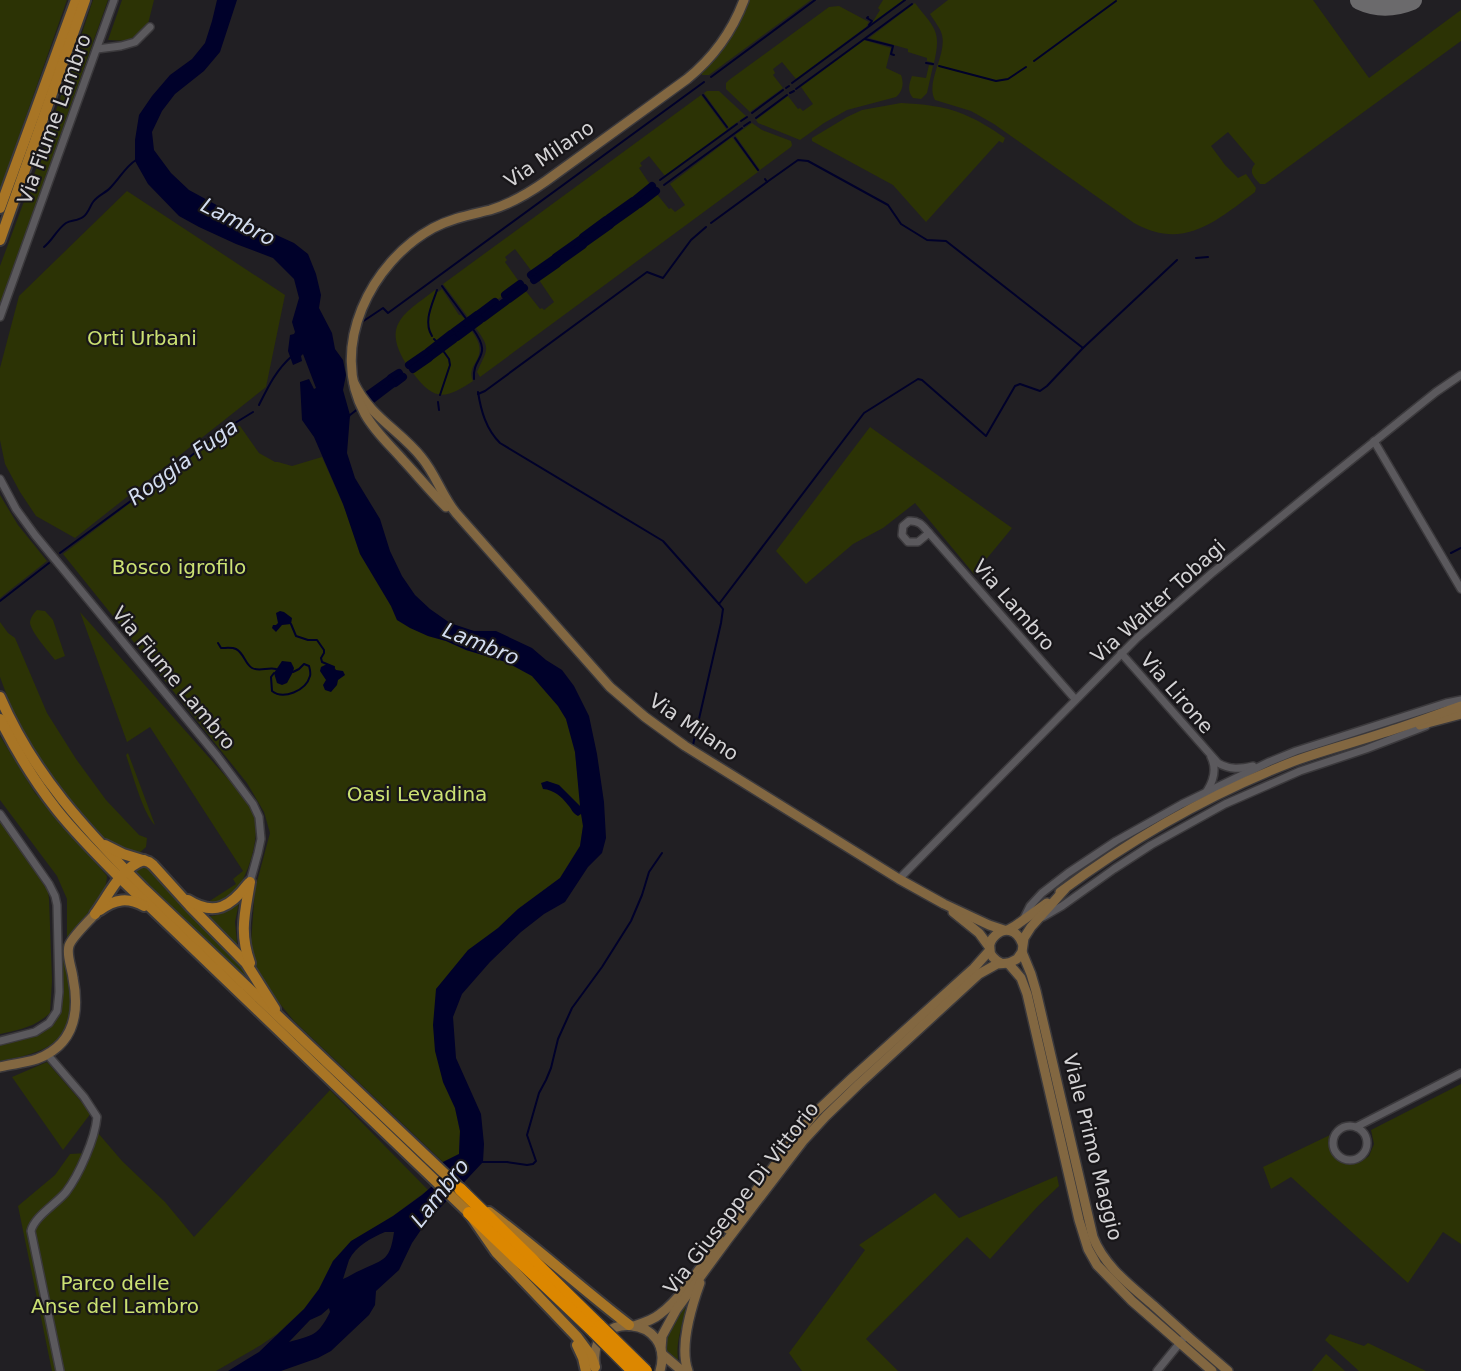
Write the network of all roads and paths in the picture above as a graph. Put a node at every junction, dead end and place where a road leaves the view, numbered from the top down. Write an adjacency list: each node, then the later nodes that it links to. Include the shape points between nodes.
1 (76, 0): 7 (main road)
2 (85, 0): 10 (main road)
3 (114, 0): 6 (street, Via Fiume Lambro)
4 (744, 0): 13 (street, Via Milano, via 721,44 682,83 534,189 496,208 443,223 400,252 372,288 357,318 352,345)
5 (150, 27): 6 (street, via 135,42)
6 (97, 49): 11 (street, Via Fiume Lambro)
7 (10, 181): 8 (main road); 9 (main road)
8 (0, 188)
9 (0, 208)
10 (0, 240)
11 (0, 317)
12 (1461, 375): 14 (street, Via Walter Tobagi)
13 (354, 384): 16 (street, Via Milano, via 370,409 423,459); 16 (street, Via Milano, via 364,413 378,432)
14 (1374, 441): 18 (street); 19 (street, Via Walter Tobagi)
15 (0, 479): 36 (street, Via Fiume Lambro, via 35,535 254,804 261,834)
16 (468, 527): 35 (street, Via Milano, via 610,687 645,717)
17 (928, 533): 21 (street, Via Lambro)
18 (1461, 589)
19 (1121, 653): 21 (street, Via Walter Tobagi); 28 (street, Via Lirone)
20 (0, 697): 32 (main road, via 52,788)
21 (1075, 699): 35 (street, Via Walter Tobagi)
22 (1461, 700): 29 (street, Via Giuseppe Di Vittorio)
23 (1461, 706): 27 (street, Via Giuseppe Di Vittorio)
24 (1461, 714): 26 (street, Via Giuseppe Di Vittorio)
25 (0, 719): 34 (main road, via 55,807 89,846)
26 (1436, 722): 27 (street, Via Giuseppe Di Vittorio); 43 (street, Via Giuseppe Di Vittorio, via 1300,771 1225,804 1130,858)
27 (1385, 732): 37 (street, Via Giuseppe Di Vittorio, via 1300,759 1239,786 1158,828)
28 (1209, 754): 29 (street, Via Lirone, via 1230,769); 30 (street, Via Lirone, via 1214,776)
29 (1269, 762): 30 (street, Via Giuseppe Di Vittorio)
30 (1206, 792): 42 (street, Via Giuseppe Di Vittorio, via 1133,831 1068,873 1042,892)
31 (0, 814): 50 (street, via 53,891 57,905 59,1002 53,1019 44,1027)
32 (96, 841): 33 (main road); 34 (main road)
33 (144, 860): 34 (main road); 38 (main road)
34 (123, 874): 40 (main road); 41 (main road); 49 (main road)
35 (899, 879): 39 (street, Via Milano)
36 (250, 882): 38 (main road, via 228,905 217,908 196,905); 48 (main road, via 243,920 245,950)
37 (1065, 889): 42 (street, Via Giuseppe Di Vittorio); 43 (street, Via Giuseppe Di Vittorio)
38 (178, 893): 48 (main road)
39 (944, 904): 44 (street, Via Milano); 46 (street, Via Milano, via 979,933)
40 (154, 910): 41 (main road, via 125,899); 55 (main road)
41 (95, 914): 51 (street, via 68,948 76,1006 72,1027 63,1042)
42 (1023, 921): 44 (street, Via Giuseppe Di Vittorio)
43 (1036, 921): 45 (street, Via Giuseppe Di Vittorio)
44 (1006, 930): 45 (street, via 1018,935); 46 (street, Via Giuseppe Di Vittorio, via 993,936)
45 (1022, 948): 47 (street, Via Giuseppe Di Vittorio, via 1016,960); 61 (street, Viale Primo Maggio, via 1036,991 1096,1245 1115,1270)
46 (990, 949): 47 (street, via 994,958); 59 (street, Via Giuseppe Di Vittorio, via 816,1112 677,1298 660,1315)
47 (1005, 963): 58 (street, Via Giuseppe Di Vittorio, via 990,967 973,979 826,1116); 61 (street, Viale Primo Maggio, via 1020,977 1027,994 1088,1249 1097,1265 1132,1301)
48 (253, 972): 49 (main road)
49 (284, 1023): 55 (main road)
50 (0, 1041)
51 (47, 1054): 52 (street); 64 (street, via 97,1117 80,1169 66,1192 31,1231)
52 (0, 1067)
53 (1461, 1073): 54 (street)
54 (1356, 1127): 54 (street, via 1340,1129 1333,1139 1335,1150 1343,1158 1354,1160 1366,1150 1364,1134)
55 (436, 1174): 56 (main road)
56 (457, 1194): 57 (main road); 59 (main road, via 524,1238); 60 (highway)
57 (469, 1213): 60 (highway); 63 (main road, via 496,1252 583,1344 591,1356)
58 (702, 1276): 62 (street, Via Giuseppe Di Vittorio, via 666,1326); 69 (street, via 684,1344)
59 (632, 1325): 62 (street, via 652,1334); 63 (street, Via Giuseppe Di Vittorio, via 604,1335 595,1350)
60 (597, 1329): 65 (highway, bridge); 66 (highway, bridge)
61 (1183, 1339): 70 (street); 71 (street, Viale Primo Maggio); 72 (street, Viale Primo Maggio)
62 (662, 1352): 67 (street, Via Giuseppe Di Vittorio); 68 (street)
63 (592, 1370)
64 (60, 1371)
65 (633, 1371)
66 (646, 1371)
67 (660, 1371)
68 (682, 1371)
69 (688, 1371)
70 (1157, 1371)
71 (1212, 1371)
72 (1228, 1371)

